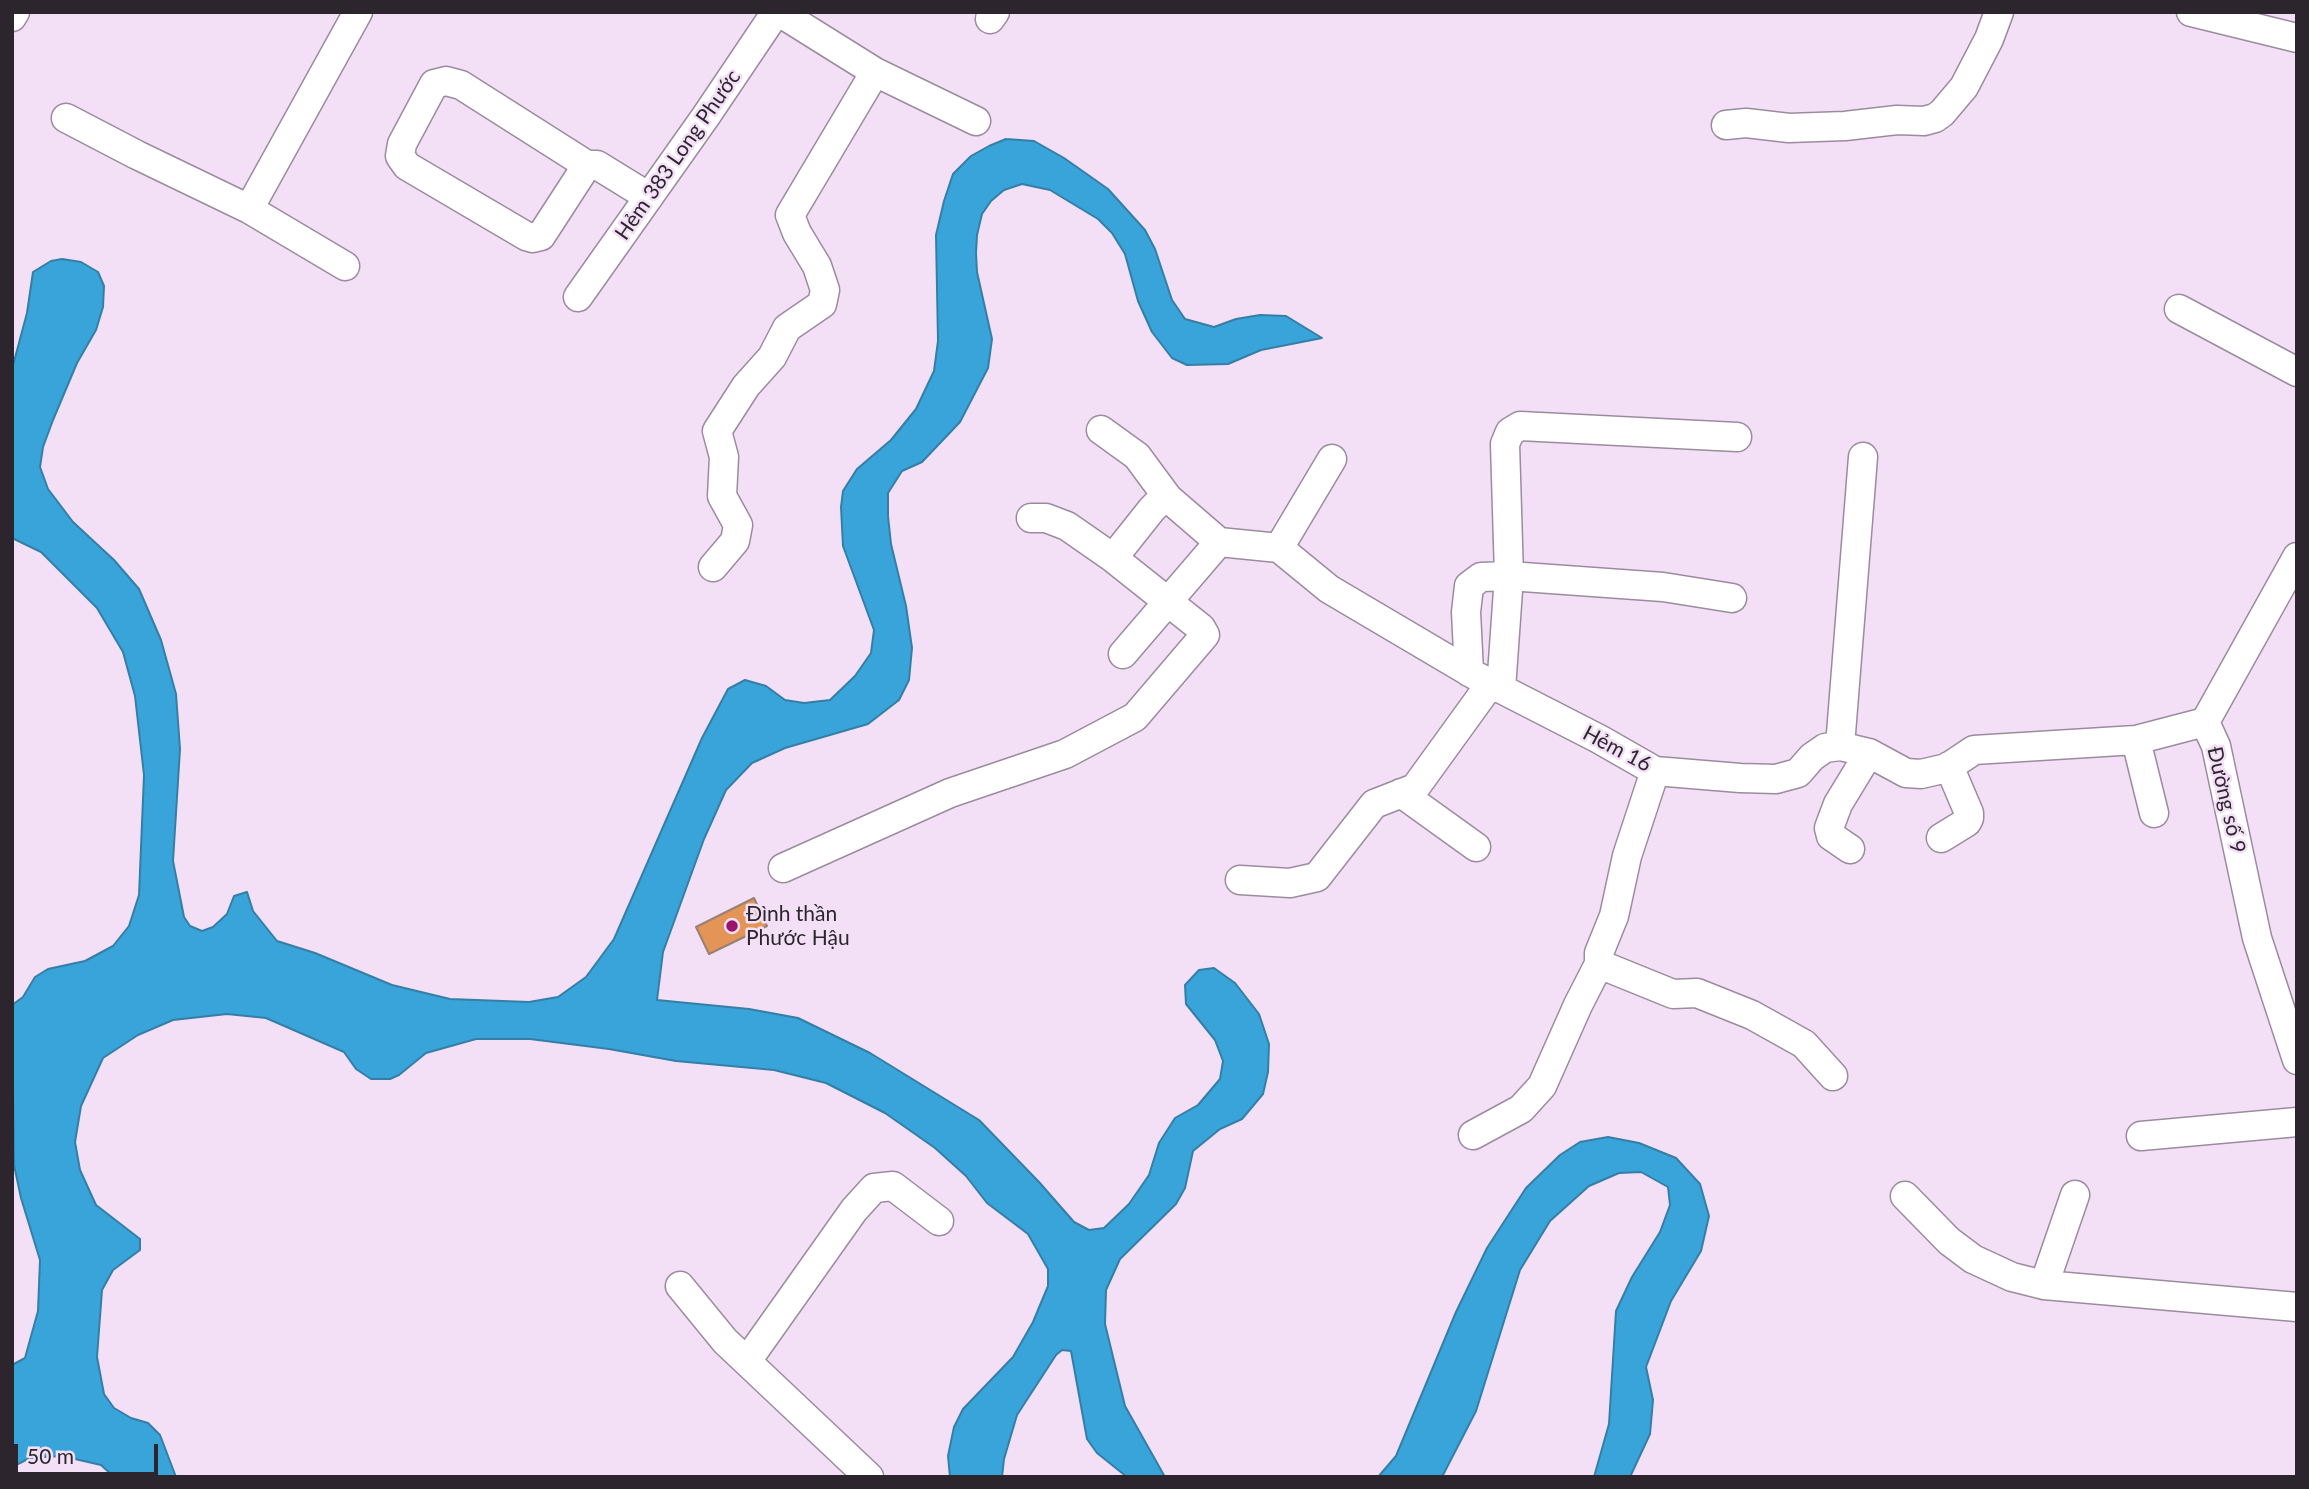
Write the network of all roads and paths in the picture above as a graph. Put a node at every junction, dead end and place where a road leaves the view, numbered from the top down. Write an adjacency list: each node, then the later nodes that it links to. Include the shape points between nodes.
1 (15, 12): 6 (street)
2 (358, 12): 14 (street)
3 (777, 12): 8 (street); 13 (street, Hẻm 383 Long Phước)
4 (1999, 12): 11 (street, via 1964,87 1935,118 1789,128)
5 (2191, 12): 7 (street)
6 (12, 17)
7 (2297, 38)
8 (876, 72): 10 (street); 29 (street, via 790,215 817,266 825,290 822,304 787,328 772,357 746,386 718,431 722,496 738,524 735,541)
9 (66, 118): 14 (street)
10 (976, 121)
11 (1726, 125)
12 (587, 165): 12 (street, via 541,236 533,238 407,166 400,156 434,84 446,81 461,85); 13 (street, via 597,165)
13 (649, 197): 16 (street, Hẻm 383 Long Phước)
14 (249, 209): 15 (street)
15 (345, 266)
16 (578, 297)
17 (2179, 309): 18 (street)
18 (2297, 372)
19 (1101, 430): 23 (street, via 1137,456)
20 (1738, 437): 30 (street, via 1520,426 1510,432 1504,444)
21 (1863, 457): 37 (street)
22 (1332, 459): 26 (street)
23 (1168, 498): 25 (street); 28 (street, via 1152,509)
24 (1031, 518): 28 (street, via 1067,526)
25 (1219, 542): 26 (street); 32 (street)
26 (1279, 548): 34 (street, Hẻm 16, via 1329,589)
27 (2297, 557): 35 (street, Đường số 9)
28 (1113, 558): 32 (street)
29 (713, 567)
30 (1510, 576): 31 (street, via 1664,587); 34 (street); 34 (street, via 1481,577 1469,586 1466,612)
31 (1732, 598)
32 (1168, 602): 33 (street); 46 (street, via 1205,635 1135,717 1065,754 950,793)
33 (1122, 654)
34 (1487, 681): 40 (street, Hẻm 16); 41 (street, via 1415,788)
35 (2205, 722): 36 (street); 49 (street, Đường số 9, via 2216,746 2257,938)
36 (2136, 740): 39 (street, via 1974,750); 42 (street)
37 (1840, 746): 38 (street); 40 (street, Hẻm 16, via 1825,748 1798,773 1776,779)
38 (1869, 753): 39 (street, via 1906,773); 45 (street, via 1829,828 1831,836)
39 (1950, 766): 43 (street, via 1969,818)
40 (1656, 771): 48 (street, via 1627,856)
41 (1401, 793): 44 (street); 47 (street, via 1374,804 1317,877 1290,883)
42 (2154, 813)
43 (1941, 838)
44 (1476, 847)
45 (1850, 849)
46 (783, 868)
47 (1240, 880)
48 (1599, 964): 50 (street, via 1673,994 1697,993 1752,1015 1804,1044); 52 (street, via 1542,1086 1521,1109)
49 (2297, 1060)
50 (1833, 1076)
51 (2297, 1122): 53 (street)
52 (1473, 1135)
53 (2141, 1136)
54 (2075, 1195): 57 (street)
55 (1905, 1196): 57 (street, via 1973,1259 2012,1278)
56 (939, 1220): 60 (street, via 893,1186 874,1188)
57 (2044, 1285): 59 (street)
58 (680, 1286): 60 (street)
59 (2297, 1307)
60 (747, 1361): 61 (street)
61 (869, 1477)

